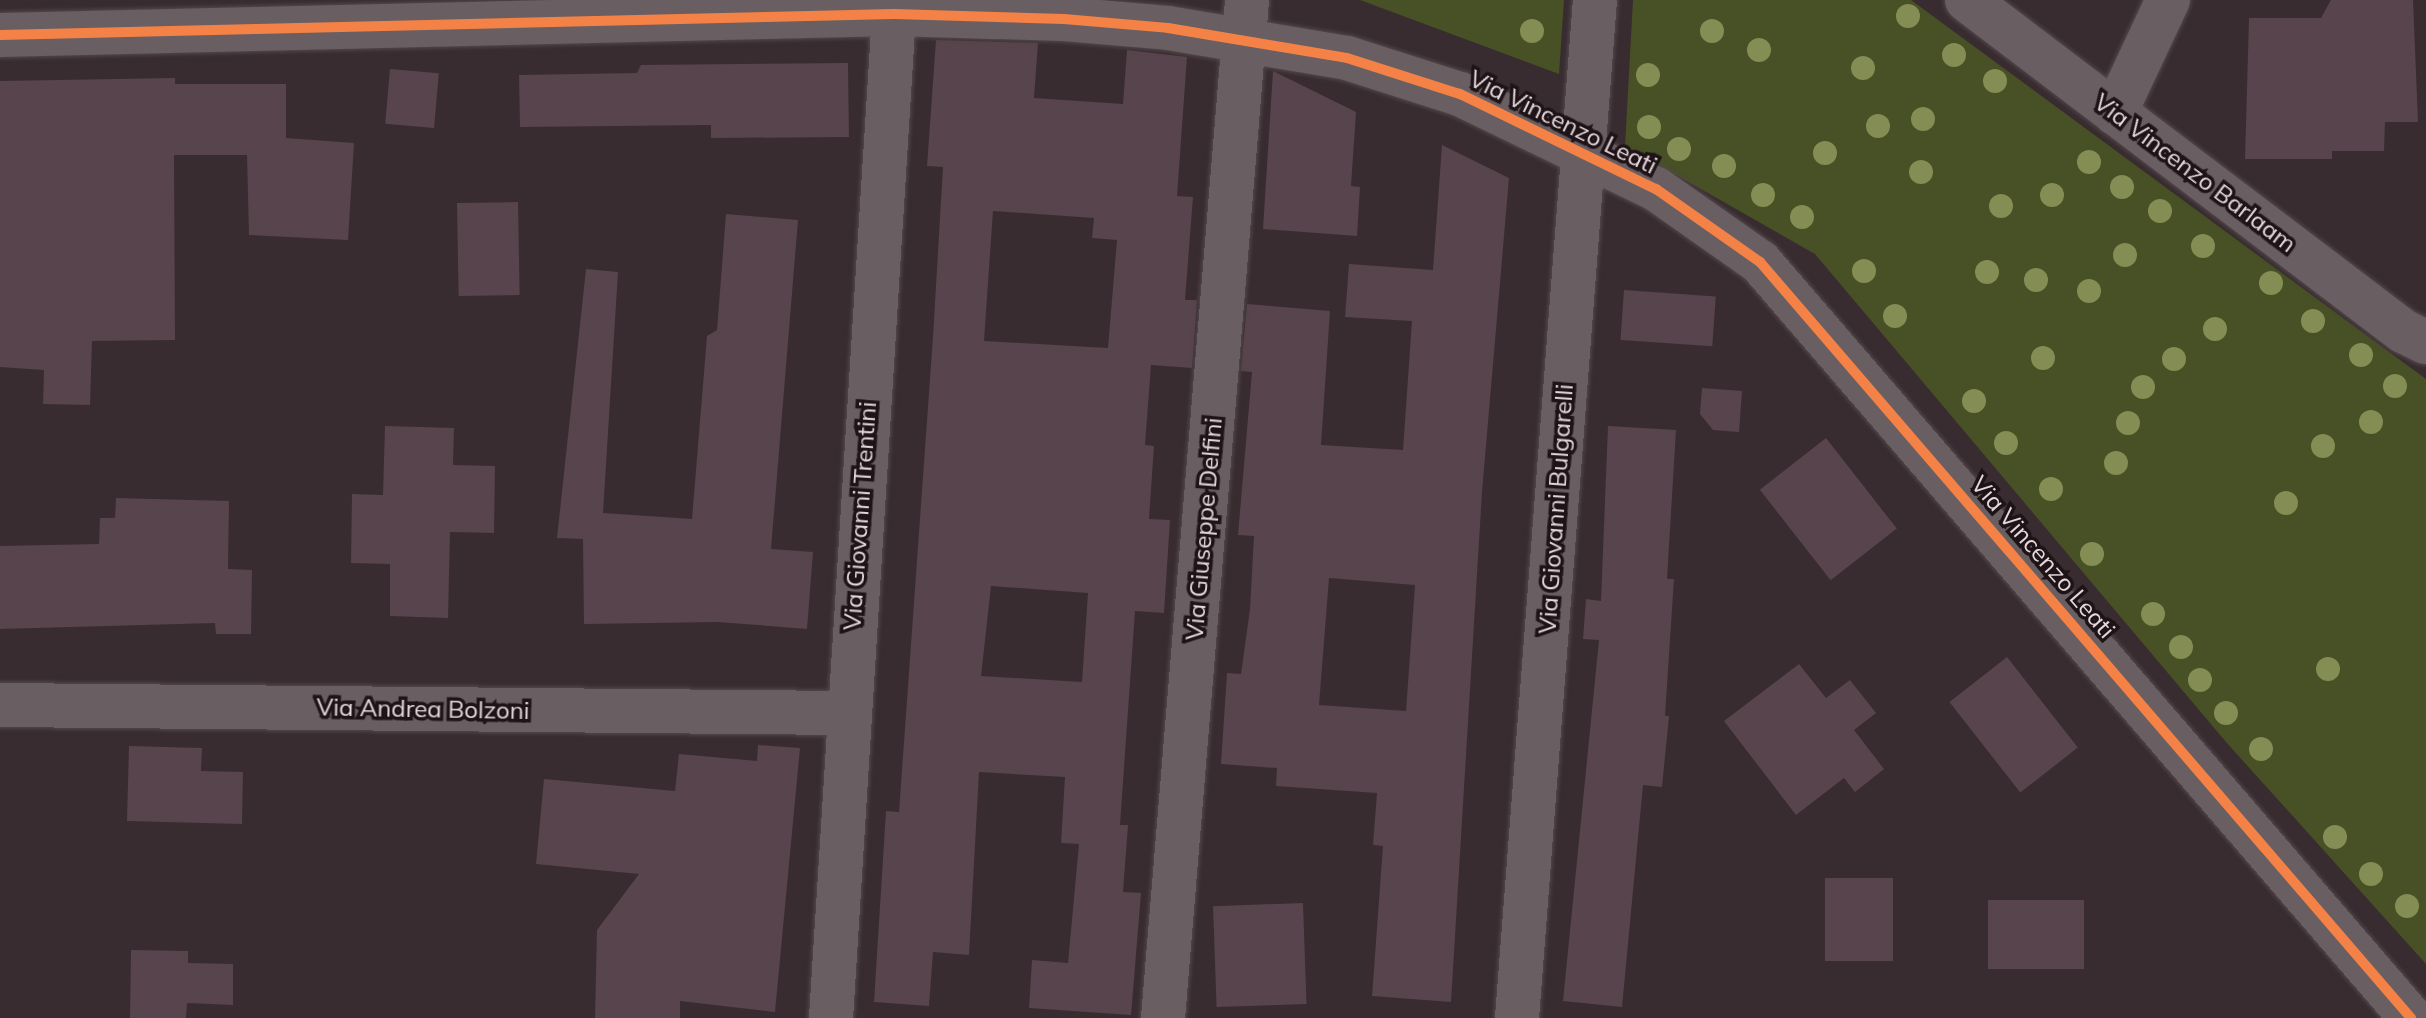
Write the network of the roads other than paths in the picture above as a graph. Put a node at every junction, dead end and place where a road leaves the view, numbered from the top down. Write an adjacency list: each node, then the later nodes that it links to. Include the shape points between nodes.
1 (1595, 0): 8 (street, Via Giovanni Bulgarelli)
2 (1967, 0): 7 (street, Via Vincenzo Barlaam)
3 (2168, 0): 7 (street)
4 (894, 14): 5 (street, Via Vincenzo Leati); 6 (street, Via Vincenzo Leati); 11 (street, Via Giovanni Trentini)
5 (1246, 20): 8 (street, Via Vincenzo Leati, via 1402,72); 13 (street, Via Giuseppe Delfini)
6 (0, 35)
7 (2115, 113): 9 (street, Via Vincenzo Barlaam, via 2403,331)
8 (1583, 149): 14 (street, Via Giovanni Bulgarelli); 15 (street, Via Vincenzo Leati, via 1699,216 1760,262 1796,298)
9 (2426, 342)
10 (0, 705): 11 (street, Via Andrea Bolzoni)
11 (847, 713): 12 (street, Via Giovanni Trentini)
12 (831, 1018)
13 (1163, 1018)
14 (1517, 1018)
15 (2411, 1018)

